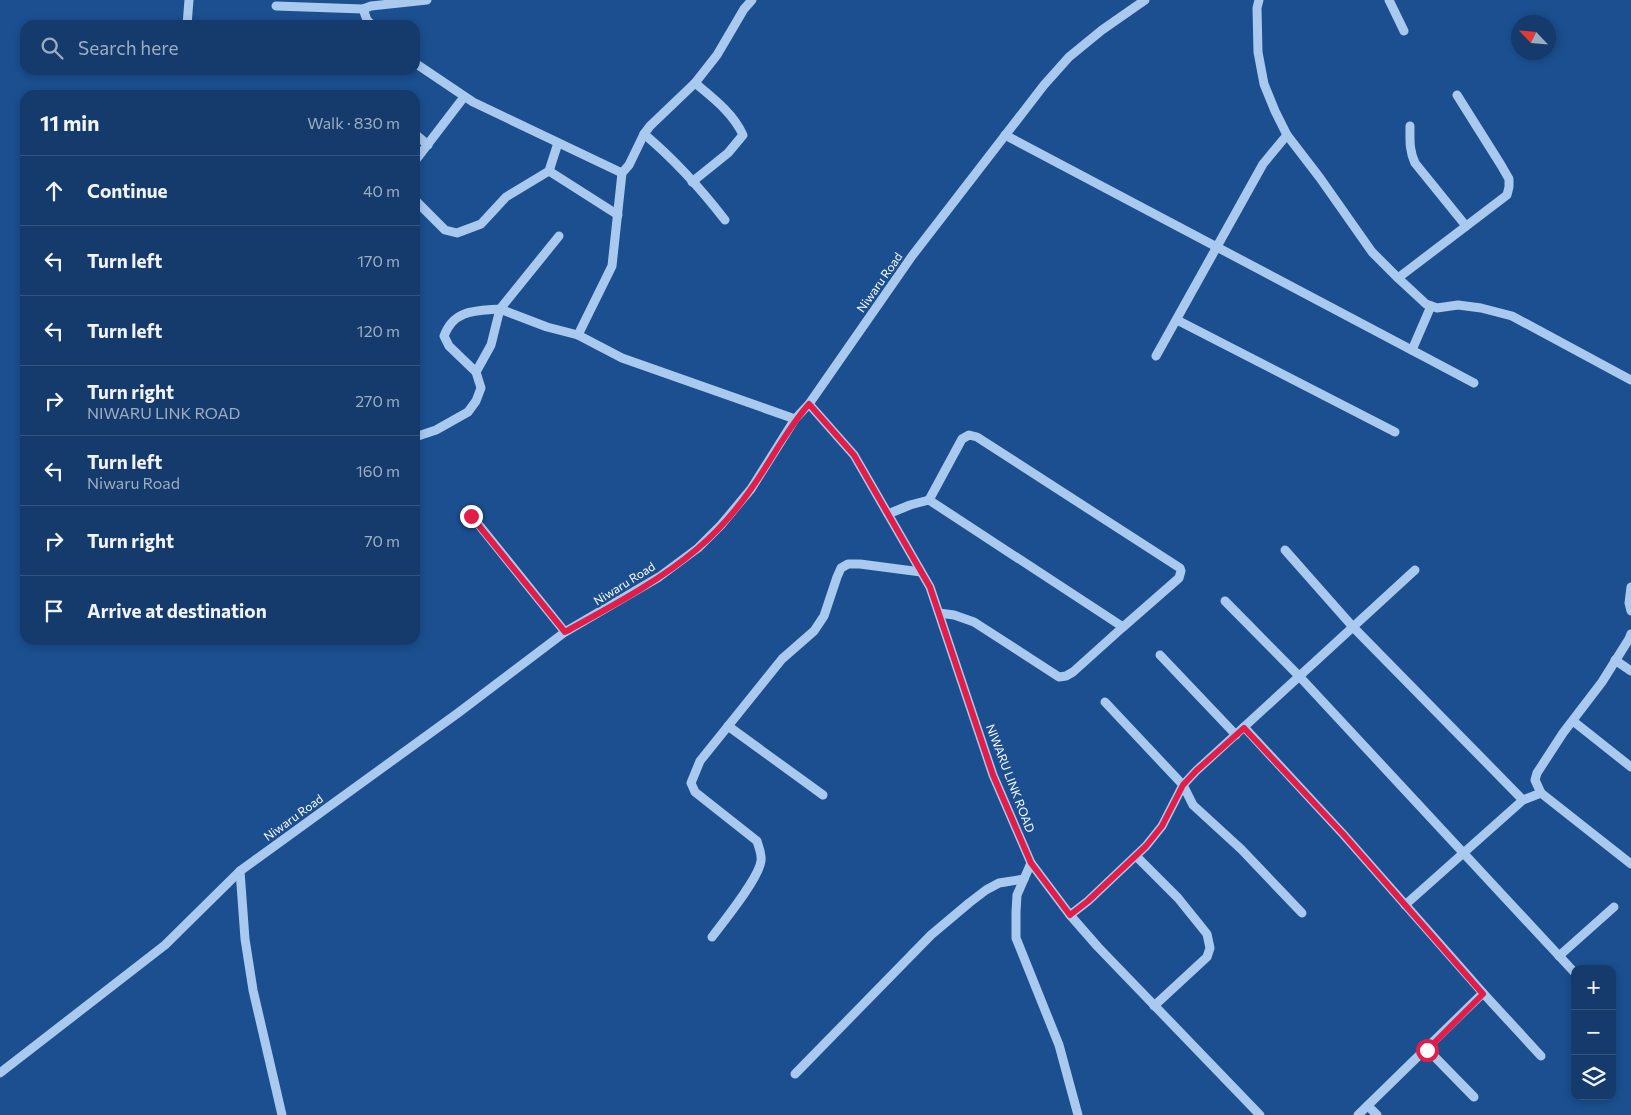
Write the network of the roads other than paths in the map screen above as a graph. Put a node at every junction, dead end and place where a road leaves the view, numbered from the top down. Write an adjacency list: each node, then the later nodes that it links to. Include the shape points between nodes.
1 (189, 0): 9 (street)
2 (427, 0): 8 (street)
3 (752, 0): 13 (street)
4 (1145, 0): 18 (street, Niwaru Road, via 1069,57)
5 (1259, 0): 19 (street, via 1258,52 1264,84)
6 (1389, 0): 11 (street)
7 (276, 6): 8 (street)
8 (363, 9): 10 (street)
9 (187, 20)
10 (367, 20)
11 (1404, 31)
12 (420, 66): 15 (street)
13 (695, 83): 17 (street); 26 (street, via 737,122 743,135 728,153)
14 (1457, 94): 30 (street, via 1502,165 1509,188 1507,195)
15 (464, 97): 21 (street); 22 (street)
16 (1410, 126): 30 (street, via 1411,153 1415,163)
17 (644, 134): 25 (street); 26 (street)
18 (1005, 135): 32 (street); 43 (street, Niwaru Road, via 912,256)
19 (1287, 135): 32 (street, via 1263,164); 33 (street, via 1372,252)
20 (420, 138): 22 (street)
21 (558, 143): 24 (street); 25 (street)
22 (428, 145): 23 (street)
23 (420, 155)
24 (549, 171): 27 (street, via 506,196 481,224 457,233 445,230); 28 (street)
25 (622, 173): 28 (street)
26 (692, 182): 29 (street)
27 (420, 205)
28 (618, 215): 37 (street, via 612,266)
29 (725, 220)
30 (1466, 226): 33 (street)
31 (559, 236): 35 (street)
32 (1217, 248): 36 (street); 38 (street)
33 (1398, 278): 34 (street)
34 (1431, 306): 38 (street); 41 (street, via 1458,305 1512,316)
35 (500, 309): 37 (street); 40 (street, via 490,345); 40 (street, via 469,311 457,317 447,328 444,336 449,346)
36 (1177, 320): 39 (street); 45 (street)
37 (578, 335): 44 (street, via 622,358)
38 (1412, 350): 42 (street)
39 (1156, 356)
40 (476, 372): 46 (street, via 481,388 468,412)
41 (1631, 380)
42 (1474, 383)
43 (809, 404): 44 (street, Niwaru Road); 48 (street, NIWARU LINK ROAD, via 854,455)
44 (796, 419): 59 (street, Niwaru Road, via 751,489 698,548 659,577)
45 (1395, 432)
46 (420, 435)
47 (929, 500): 48 (street); 57 (street); 57 (street, via 962,439 968,435 977,437 1180,568 1179,578)
48 (888, 514): 52 (street, NIWARU LINK ROAD)
49 (471, 516): 59 (street)
50 (1285, 550): 58 (street)
51 (1415, 570): 58 (street)
52 (921, 572): 56 (street, NIWARU LINK ROAD); 67 (street, via 860,564 841,568 824,616 814,631 782,659)
53 (1631, 587): 55 (street)
54 (1225, 600): 64 (street)
55 (1631, 611)
56 (939, 613): 57 (street, via 974,622 1059,677 1073,672); 77 (street, NIWARU LINK ROAD, via 993,775)
57 (1123, 627)
58 (1353, 627): 64 (street); 74 (street)
59 (565, 632): 79 (street, Niwaru Road, via 458,714)
60 (1631, 634): 62 (street)
61 (1160, 655): 69 (street)
62 (1616, 660): 63 (street); 66 (street)
63 (1631, 671)
64 (1299, 676): 68 (street); 75 (street)
65 (1105, 702): 71 (street)
66 (1572, 721): 70 (street); 72 (street, via 1537,772 1535,780)
67 (728, 726): 73 (street); 85 (street, via 700,761 691,783 695,792 758,841 761,861 757,874)
68 (1244, 728): 69 (street); 81 (street)
69 (1236, 735): 71 (street)
70 (1631, 768)
71 (1183, 785): 76 (street, via 1162,826); 83 (street, via 1193,805 1241,849)
72 (1541, 792): 74 (street); 78 (street)
73 (823, 795)
74 (1523, 800): 75 (street)
75 (1463, 853): 81 (street); 86 (street)
76 (1136, 856): 84 (street); 89 (street, via 1178,898 1207,934 1210,948 1207,957)
77 (1031, 863): 80 (street); 84 (street, NIWARU LINK ROAD)
78 (1631, 864)
79 (240, 871): 92 (street, Niwaru Road, via 165,945); 96 (street, via 245,940 253,990)
80 (1024, 879): 93 (street, via 999,883 969,902 931,935); 97 (street, via 1017,895 1016,938 1059,1045)
81 (1405, 905): 88 (street)
82 (1614, 907): 86 (street)
83 (1302, 913)
84 (1070, 915): 89 (street, NIWARU LINK ROAD)
85 (712, 937)
86 (1559, 956): 87 (street)
87 (1571, 969)
88 (1483, 994): 90 (street); 91 (street)
89 (1154, 1006): 98 (street, NIWARU LINK ROAD)
90 (1427, 1050): 94 (street); 95 (street)
91 (1541, 1056)
92 (0, 1073)
93 (795, 1074)
94 (1474, 1097)
95 (1368, 1106): 99 (street); 100 (street)
96 (282, 1115)
97 (1078, 1115)
98 (1260, 1115)
99 (1358, 1115)
100 (1377, 1115)

